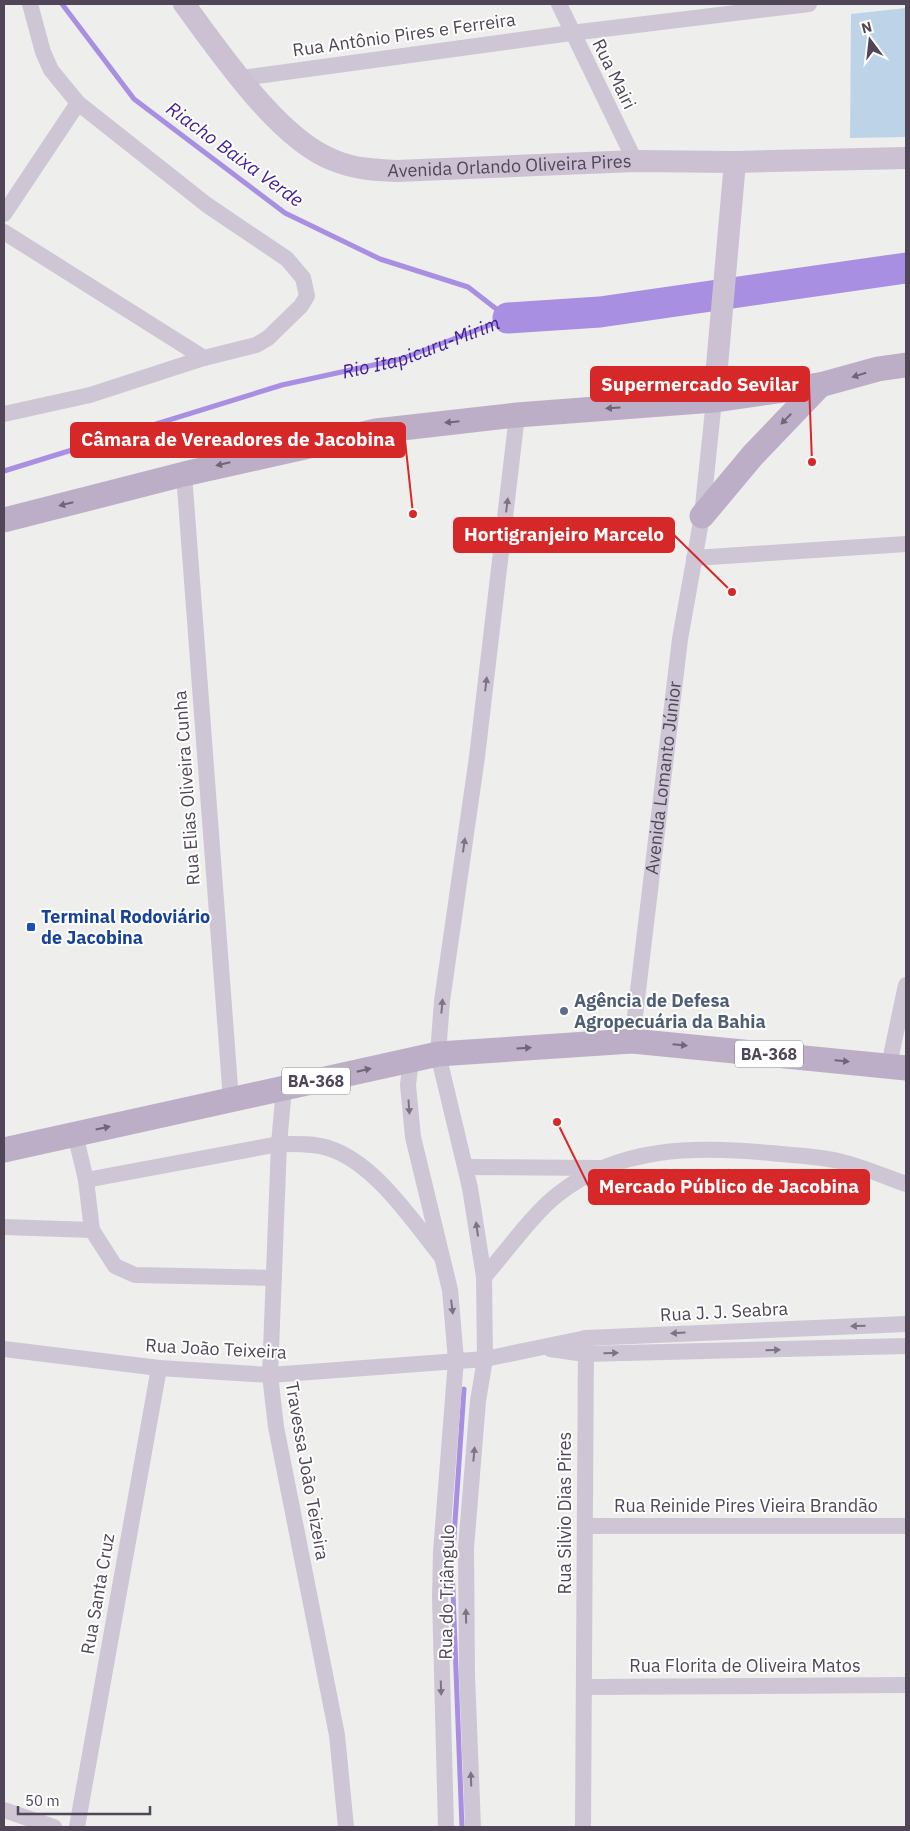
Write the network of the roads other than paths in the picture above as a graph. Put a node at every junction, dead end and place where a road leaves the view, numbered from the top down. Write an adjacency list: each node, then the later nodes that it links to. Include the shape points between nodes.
1 (30, 4): 7 (street, via 51,70)
2 (184, 4): 6 (main road, Avenida Orlando Oliveira Pires)
3 (559, 4): 5 (street, Rua Mairi)
4 (809, 4): 5 (street, Rua Antônio Pires e Ferreira)
5 (571, 33): 6 (street, Rua Antônio Pires e Ferreira); 9 (street, Rua Mairi)
6 (242, 78): 9 (main road, Avenida Orlando Oliveira Pires, via 281,125 304,145 333,160 362,168 397,171)
7 (78, 103): 11 (street); 13 (street, via 207,205 287,259 303,278 307,296 268,338 239,350)
8 (906, 158): 10 (main road, Avenida Orlando Oliveira Pires)
9 (635, 161): 10 (main road, Avenida Orlando Oliveira Pires)
10 (735, 162): 16 (main road)
11 (4, 214)
12 (4, 232): 13 (street)
13 (204, 358): 17 (street, via 90,395)
14 (906, 365): 15 (main road, one-way to 15)
15 (820, 385): 16 (main road); 20 (main road, one-way to 20, via 753,455)
16 (714, 400): 18 (main road, one-way to 18); 20 (street, Avenida Lomanto Júnior)
17 (4, 414)
18 (517, 415): 19 (main road, one-way to 19, via 376,431); 26 (street, Rua do Triângulo, one-way to 18, via 442,1001 476,757)
19 (184, 474): 21 (main road, one-way to 21); 30 (street, Rua Elias Oliveira Cunha)
20 (702, 516): 23 (street, Avenida Lomanto Júnior)
21 (4, 520)
22 (906, 544): 23 (street)
23 (694, 558): 25 (street, Avenida Lomanto Júnior, via 680,640)
24 (906, 985): 28 (street)
25 (632, 1041): 26 (main road, BA-368, one-way to 25); 28 (main road, BA-368, one-way to 28)
26 (438, 1054): 27 (main road, BA-368); 34 (street, Rua do Triângulo)
27 (411, 1059): 29 (main road, BA-368, one-way to 27); 40 (street, Rua do Triângulo, one-way to 40, via 408,1085 413,1137)
28 (898, 1067)
29 (284, 1088): 30 (main road, BA-368); 32 (street, Travessa João Teizeira)
30 (231, 1100): 31 (main road, BA-368, one-way to 30)
31 (75, 1134): 33 (main road, BA-368); 36 (street)
32 (279, 1144): 36 (street); 40 (street, via 329,1148 349,1158 371,1175 406,1211); 42 (street, Travessa João Teizeira)
33 (4, 1150)
34 (466, 1167): 35 (street); 41 (street, Rua do Triângulo, one-way to 34)
35 (605, 1168): 37 (street, via 641,1155 676,1150 726,1149 835,1160); 41 (street, via 582,1177 556,1196)
36 (86, 1180): 39 (street)
37 (906, 1184)
38 (4, 1228): 39 (street)
39 (92, 1230): 42 (street, via 115,1266 135,1275)
40 (444, 1260): 50 (street, Rua do Triângulo, one-way to 50)
41 (484, 1277): 49 (street, Rua do Triângulo)
42 (274, 1278): 52 (street, Travessa João Teizeira)
43 (906, 1324): 44 (street, Rua J. J. Seabra, one-way to 44)
44 (699, 1332): 45 (street, Rua J. J. Seabra, one-way to 45); 48 (street)
45 (585, 1346): 48 (street, Rua J. J. Seabra, one-way to 48); 49 (street, Rua J. J. Seabra, via 545,1348); 53 (street, Rua Silvio Dias Pires)
46 (906, 1346): 48 (street, Rua J. J. Seabra, one-way to 46)
47 (4, 1349): 51 (street, Rua João Teixeira)
48 (700, 1352)
49 (484, 1359): 50 (street, Rua J. J. Seabra); 62 (street, Rua do Triângulo, one-way to 49, via 466,1548)
50 (456, 1360): 52 (street, Rua João Teixeira); 61 (street, Rua do Triângulo, one-way to 61, via 440,1598)
51 (159, 1368): 52 (street, Rua João Teixeira); 59 (street, Rua Santa Cruz)
52 (270, 1375): 60 (street, Travessa João Teizeira, via 276,1427 337,1735)
53 (586, 1526): 54 (street, Rua Reinide Pires Vieira Brandão); 56 (street, Rua Silvio Dias Pires)
54 (906, 1526)
55 (906, 1685): 56 (street, Rua Florita de Oliveira Matos)
56 (584, 1687): 63 (street, Rua Silvio Dias Pires)
57 (4, 1810): 58 (street)
58 (54, 1827)
59 (76, 1827)
60 (346, 1827)
61 (446, 1827)
62 (473, 1827)
63 (583, 1827)

